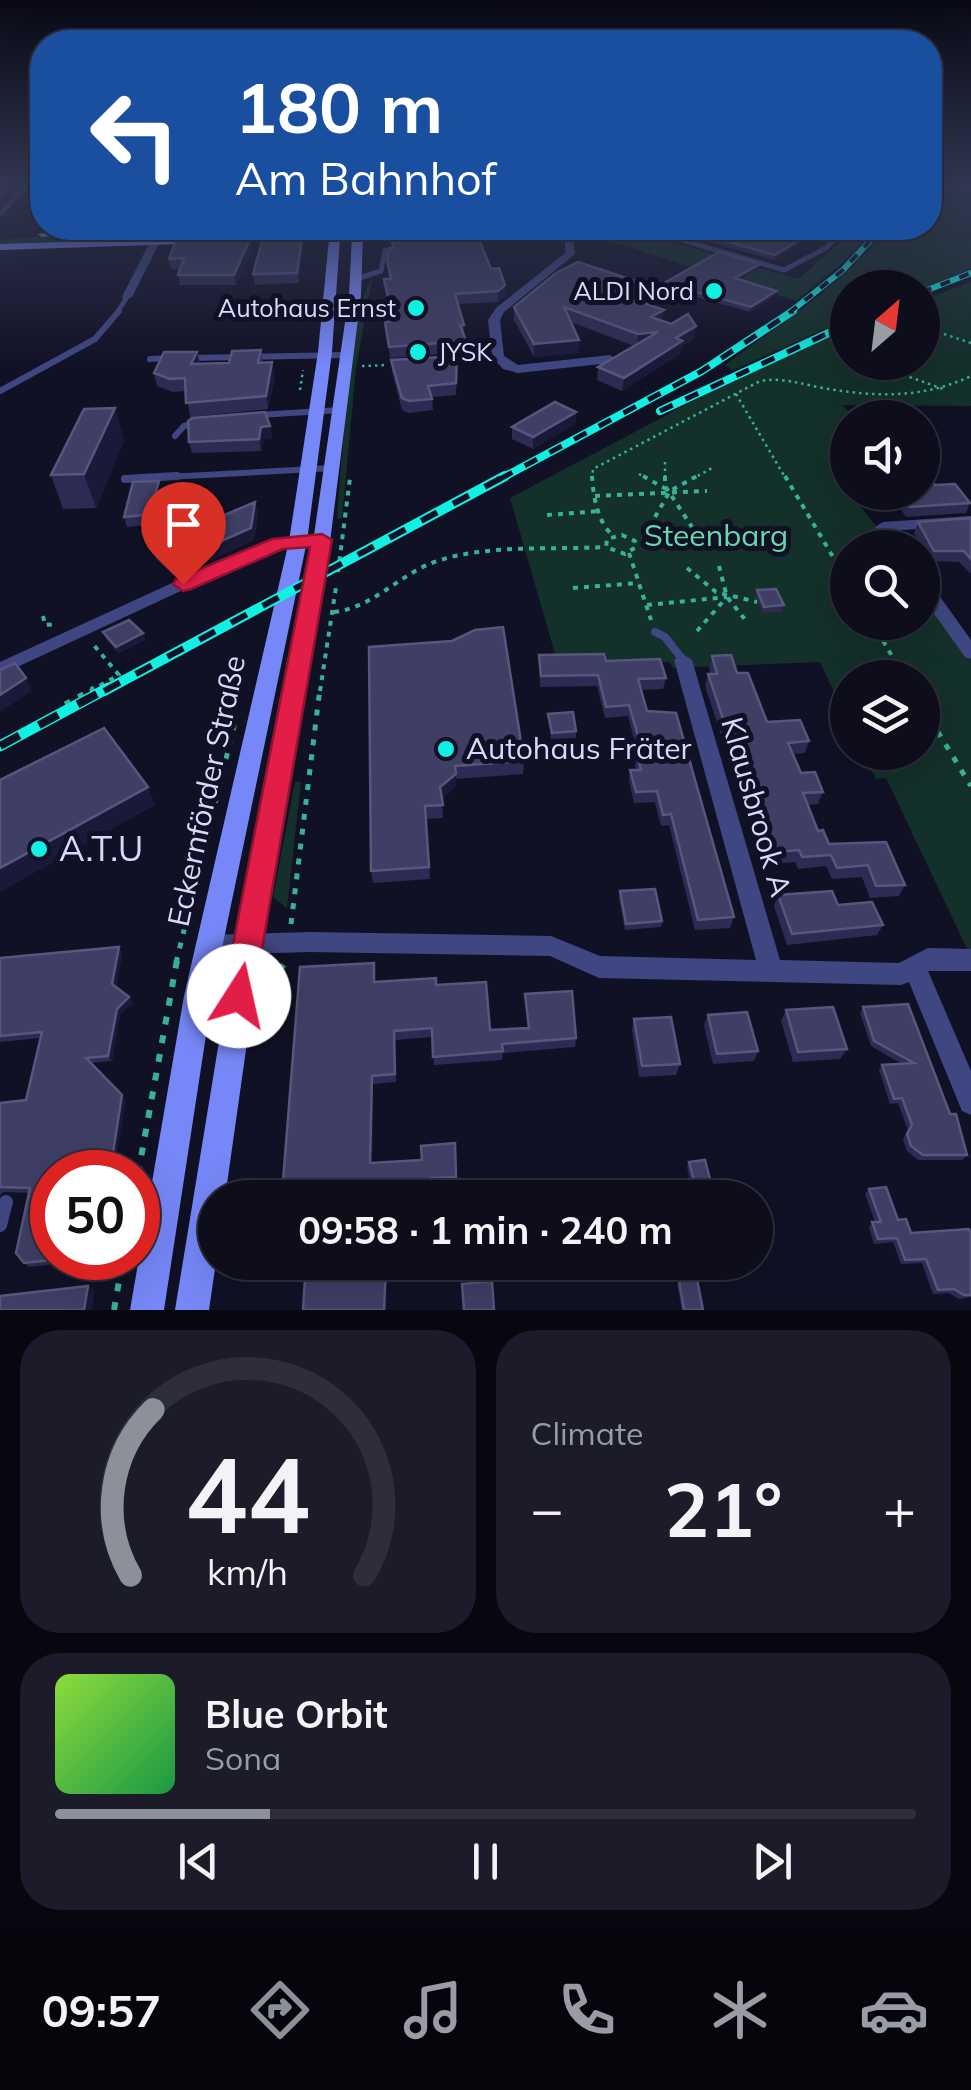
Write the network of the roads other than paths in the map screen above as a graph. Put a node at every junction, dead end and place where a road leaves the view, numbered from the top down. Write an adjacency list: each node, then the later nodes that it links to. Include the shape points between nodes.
1 (144, 244): 8 (main road)
2 (154, 244): 11 (street)
3 (334, 244): 13 (main road, Eckernförder Straße)
4 (357, 244): 10 (main road)
5 (570, 244): 15 (street, via 570,254 500,310 494,320)
6 (696, 244): 7 (lane, via 784,270)
7 (830, 244)
8 (0, 246)
9 (385, 250): 10 (lane, via 381,271)
10 (356, 279): 18 (main road)
11 (127, 296): 20 (lane, via 96,339)
12 (284, 306): 13 (lane)
13 (330, 306): 14 (main road, Eckernförder Straße)
14 (324, 355): 16 (lane); 18 (lane); 22 (main road, Eckernförder Straße)
15 (498, 357): 17 (street, via 518,368); 19 (lane)
16 (150, 358)
17 (610, 359)
18 (351, 360): 21 (main road)
19 (443, 361)
20 (0, 391)
21 (340, 410): 22 (lane); 27 (main road)
22 (307, 411): 23 (lane); 26 (main road, Eckernförder Straße)
23 (244, 417)
24 (210, 421): 25 (lane, via 192,422)
25 (175, 436)
26 (307, 468): 27 (lane); 28 (lane); 32 (main road, Eckernförder Straße)
27 (332, 468): 31 (main road)
28 (125, 478)
29 (971, 520): 30 (street)
30 (884, 530)
31 (322, 540): 32 (street); 38 (main road)
32 (298, 541): 37 (street, via 250,552); 39 (main road, Eckernförder Straße)
33 (940, 609): 35 (street)
34 (654, 632): 36 (lane)
35 (971, 653)
36 (683, 660): 42 (street, Klausbrook A)
37 (0, 670)
38 (248, 944): 39 (street); 42 (street, via 551,946 599,967); 47 (main road)
39 (209, 945): 46 (main road, Eckernförder Straße)
40 (971, 960): 41 (street, via 928,959)
41 (914, 966): 42 (street, via 901,974); 43 (street)
42 (771, 970)
43 (971, 1102)
44 (6, 1202): 45 (lane)
45 (0, 1224)
46 (147, 1310)
47 (192, 1310)

